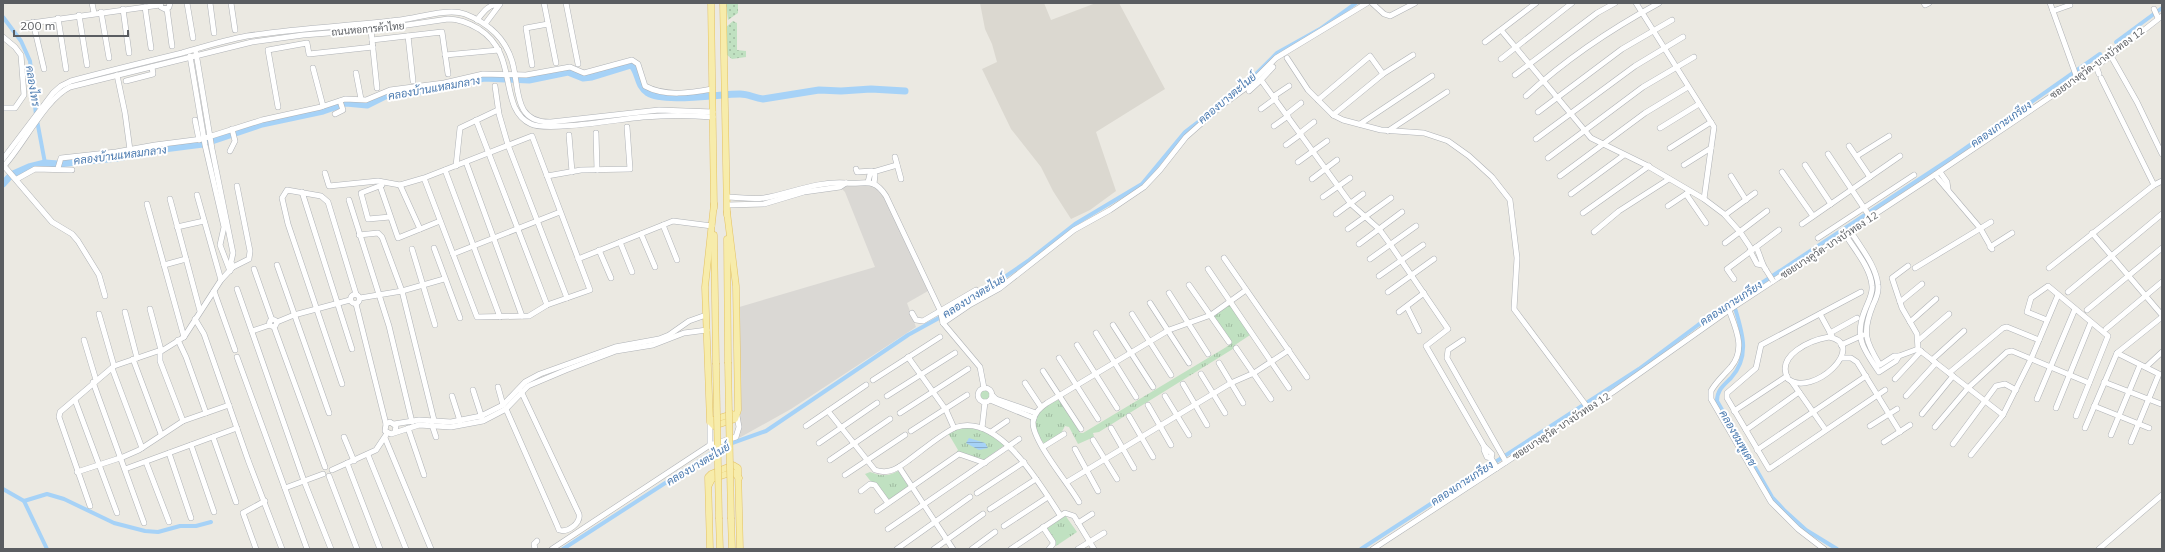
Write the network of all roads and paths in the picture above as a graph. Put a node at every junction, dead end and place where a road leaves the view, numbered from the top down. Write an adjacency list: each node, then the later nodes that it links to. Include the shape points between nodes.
1 (92, 3): 31 (street)
2 (117, 3): 28 (street)
3 (170, 3): 26 (street)
4 (187, 3): 50 (street)
5 (210, 3): 46 (street)
6 (231, 3): 42 (street)
7 (503, 3): 36 (street, via 493,4); 40 (street)
8 (544, 3): 41 (street)
9 (566, 3): 73 (street)
10 (711, 3): 102 (main road)
11 (723, 3): 210 (main road)
12 (1367, 3): 361 (street, via 1276,58 1247,87 1186,137 1144,187 1074,230 1000,288)
13 (1372, 3): 14 (street, via 1390,16)
14 (1415, 3)
15 (1536, 3): 44 (street)
16 (1572, 3): 56 (street)
17 (1615, 3): 75 (street)
18 (1636, 3): 32 (street)
19 (1659, 3): 32 (street)
20 (1924, 3): 21 (street)
21 (1930, 3)
22 (2050, 3): 29 (street)
23 (160, 4): 25 (street); 26 (street, via 162,8)
24 (2070, 5): 29 (street)
25 (142, 6): 28 (street); 55 (street)
26 (167, 9): 53 (street)
27 (2154, 9): 34 (street)
28 (121, 10): 30 (street); 61 (street)
29 (2053, 11): 91 (street)
30 (102, 12): 31 (street); 68 (street)
31 (94, 13): 33 (street)
32 (1642, 13): 45 (street); 95 (street, via 1614,28)
33 (80, 15): 35 (street); 72 (street)
34 (2159, 16): 65 (street, ซอยบางคูวัด-บางบัวทอง 12)
35 (58, 18): 38 (street); 82 (street)
36 (477, 20): 40 (street, ถนนหอการค้าไทย); 57 (street, ถนนหอการค้าไทย, via 458,12 447,13 244,36)
37 (1672, 20): 45 (street)
38 (33, 22): 39 (street); 81 (street)
39 (24, 24)
40 (485, 24): 87 (street, ถนนหอการค้าไทย, via 505,45)
41 (548, 24): 71 (street); 74 (street, via 526,28)
42 (235, 30)
43 (371, 30): 51 (street); 59 (street, ถนนหอการค้าไทย, via 458,19 483,31); 64 (street, ถนนหอการค้าไทย, via 273,39)
44 (1501, 30): 52 (street); 56 (street)
45 (1653, 31): 58 (street); 107 (street, via 1622,49)
46 (214, 33)
47 (408, 36): 51 (street); 62 (street, via 442,32); 94 (street)
48 (3, 37): 115 (street, via 21,55 24,95 15,108)
49 (1683, 37): 58 (street)
50 (193, 38)
51 (372, 40): 54 (street)
52 (1486, 42)
53 (172, 46)
54 (372, 47): 100 (street); 114 (street, via 309,54 307,43 268,50)
55 (152, 48)
56 (1515, 48): 70 (street); 75 (street)
57 (196, 49): 60 (street, ถนนหอการค้าไทย); 64 (street)
58 (1664, 49): 80 (street); 120 (street, via 1635,66)
59 (500, 50): 62 (street); 88 (street, ถนนหอการค้าไทย)
60 (189, 51): 66 (street); 118 (street, ถนนหอการค้าไทย, via 66,83 57,89)
61 (129, 53)
62 (445, 55): 84 (street)
63 (1413, 55): 85 (street)
64 (197, 56): 66 (street, ถนนหอการค้าไทย); 99 (street)
65 (2110, 56): 76 (street, ซอยบางคูวัด-บางบัวทอง 12); 155 (street, via 2137,102)
66 (190, 57): 77 (street, ถนนหอการค้าไทย); 101 (street)
67 (1694, 57): 80 (street)
68 (109, 58)
69 (1287, 58): 109 (street, via 1308,90)
70 (1501, 59)
71 (556, 63)
72 (87, 64)
73 (578, 64)
74 (532, 65)
75 (1529, 65): 90 (street); 95 (street)
76 (2096, 66): 91 (street, ซอยบางคูวัด-บางบัวทอง 12); 199 (street)
77 (152, 67): 86 (street, ถนนหอการค้าไทย); 93 (street, via 153,74)
78 (1273, 67): 92 (street)
79 (313, 68): 113 (street)
80 (1675, 68): 98 (street); 135 (street, via 1643,87)
81 (44, 69)
82 (66, 69)
83 (356, 73): 108 (street)
84 (448, 74)
85 (1383, 74): 109 (street, via 1370,56); 124 (street)
86 (117, 75): 118 (street, ถนนหอการค้าไทย, via 65,90); 150 (street, via 126,113)
87 (515, 75): 88 (street); 102 (street, via 570,67 584,73 632,60 638,64 645,86 651,90); 122 (street, ถนนหอการค้าไทย, via 522,109 533,119 543,122 660,110)
88 (508, 76): 108 (street, via 483,74 438,84 390,90 370,99); 122 (street, ถนนหอการค้าไทย, via 512,101 519,115 527,122 540,127 643,117)
89 (1432, 76): 130 (street)
90 (1515, 76)
91 (2076, 77): 181 (street, ซอยบางคูวัด-บางบัวทอง 12)
92 (1261, 80): 103 (street); 106 (street)
93 (126, 81)
94 (413, 81)
95 (1542, 81): 105 (street); 107 (street)
96 (495, 86): 117 (street)
97 (1289, 86): 106 (street)
98 (1688, 87): 112 (street); 144 (street, via 1645,113)
99 (202, 88): 101 (street); 142 (street)
100 (377, 88)
101 (196, 90): 142 (street)
102 (712, 91): 122 (main road)
103 (1250, 91)
104 (1447, 92): 134 (street)
105 (1526, 96)
106 (1275, 97): 116 (street); 123 (street)
107 (1556, 97): 119 (street); 120 (street)
108 (361, 99): 110 (street, via 350,98)
109 (1318, 100): 124 (street)
110 (341, 103): 113 (street); 121 (street, via 342,111)
111 (1301, 103): 123 (street)
112 (1699, 104): 129 (street); 133 (street)
113 (323, 106): 136 (street, via 290,113)
114 (278, 107)
115 (3, 108)
116 (1261, 109)
117 (498, 110): 126 (street); 145 (street)
118 (42, 112): 127 (street, ถนนหอการค้าไทย)
119 (1538, 112)
120 (1569, 113): 135 (street); 141 (street)
121 (335, 114)
122 (713, 114): 219 (main road)
123 (1288, 115): 131 (street); 138 (street)
124 (1333, 115): 130 (street)
125 (195, 120): 142 (street)
126 (476, 120): 153 (street); 169 (street, via 460,128)
127 (34, 122): 156 (street, ถนนหอการค้าไทย); 168 (street, ถนนหอการค้าไทย)
128 (1314, 122): 138 (street)
129 (1711, 122): 148 (street); 149 (street, via 1714,127)
130 (1360, 124): 134 (street)
131 (1274, 126)
132 (627, 127): 176 (street, via 630,169)
133 (1660, 128)
134 (1388, 131): 482 (street, via 1424,133 1448,141 1492,177 1510,200 1517,258 1514,309)
135 (1585, 131): 144 (street); 161 (street)
136 (233, 132): 142 (street); 151 (street, via 235,143)
137 (596, 133): 176 (street)
138 (1300, 133): 146 (street); 152 (street)
139 (569, 134): 178 (street)
140 (1889, 136): 158 (street)
141 (1536, 139)
142 (207, 141): 150 (street); 274 (street); 276 (street, via 224,224 220,245)
143 (1327, 141): 152 (street)
144 (1602, 144): 157 (street); 185 (street)
145 (508, 145): 153 (street); 184 (street, via 532,136); 238 (street)
146 (1286, 145)
147 (1849, 146): 158 (street)
148 (1670, 148)
149 (1711, 148): 166 (street); 214 (street)
150 (130, 150): 171 (street, via 59,160)
151 (230, 151)
152 (1313, 152): 164 (street); 173 (street)
153 (488, 153): 163 (street); 248 (street)
154 (1828, 154): 203 (street)
155 (2162, 154)
156 (4, 155)
157 (1624, 155): 170 (street); 208 (street)
158 (1857, 156): 188 (street)
159 (1900, 156): 188 (street)
160 (895, 157): 165 (street)
161 (1548, 158)
162 (1337, 160): 173 (street)
163 (466, 162): 169 (street); 260 (street)
164 (1298, 162)
165 (897, 164): 177 (street); 191 (street)
166 (1684, 164)
167 (1805, 165): 221 (street)
168 (4, 166): 183 (street)
169 (456, 166): 175 (street)
170 (1649, 166): 193 (street); 228 (street)
171 (58, 167): 174 (street, via 62,171); 183 (street, via 35,169)
172 (856, 169): 177 (street, via 862,173)
173 (1325, 169): 192 (street); 202 (street)
174 (72, 170)
175 (445, 170): 189 (street); 267 (street)
176 (597, 170): 178 (street)
177 (874, 171): 187 (street); 195 (street, via 870,174); 197 (street)
178 (572, 172): 184 (street)
179 (1782, 172): 232 (street)
180 (325, 173): 196 (street, via 329,186 378,181)
181 (1937, 173): 235 (street, ซอยบางคูวัด-บางบัวทอง 12); 246 (street, via 1947,182 1948,189)
182 (1914, 175): 224 (street)
183 (14, 176): 323 (street, via 52,222 72,234 82,247 99,275)
184 (547, 176): 226 (street)
185 (1560, 176)
186 (1731, 176): 216 (street)
187 (879, 177)
188 (1870, 177): 203 (street)
189 (424, 178): 198 (street); 237 (street)
190 (1350, 178): 202 (street)
191 (902, 179)
192 (1312, 179)
193 (1669, 179): 205 (street); 253 (street, via 1619,211)
194 (2162, 181): 199 (street)
195 (868, 182): 197 (street); 217 (street, via 803,190)
196 (389, 183): 198 (street); 201 (street)
197 (874, 184): 343 (street, via 886,196)
198 (400, 185): 247 (street)
199 (2154, 185): 256 (street)
200 (236, 186): 292 (street, via 250,254 249,259)
201 (380, 186): 233 (street); 233 (street, via 361,193 368,219)
202 (1338, 187): 211 (street); 220 (street)
203 (1851, 190): 221 (street); 224 (street)
204 (302, 192): 324 (street, via 321,196 328,202); 330 (street); 337 (street, via 287,190 282,198)
205 (1688, 192): 214 (street); 222 (street); 240 (street)
206 (1755, 193): 216 (street)
207 (1363, 194): 220 (street)
208 (1570, 194)
209 (197, 195): 236 (street)
210 (727, 197): 217 (street); 223 (main road)
211 (1323, 197)
212 (1391, 198): 234 (street)
213 (170, 199): 245 (street)
214 (1704, 199): 231 (street)
215 (349, 200): 259 (street)
216 (1746, 200): 231 (street)
217 (764, 201): 223 (street)
218 (147, 204): 286 (street)
219 (714, 204): 243 (main road); 314 (main road)
220 (1351, 204): 229 (street); 234 (street)
221 (1831, 204): 232 (street)
222 (1668, 206)
223 (727, 209): 326 (main road); 327 (main road)
224 (1865, 209): 235 (street); 261 (street)
225 (1767, 211): 254 (street)
226 (560, 212): 238 (street); 279 (street)
227 (1402, 212): 250 (street)
228 (1583, 213)
229 (1336, 214)
230 (2162, 214): 275 (street)
231 (1725, 216): 254 (street)
232 (1813, 216): 241 (street)
233 (390, 217): 247 (street, via 398,238)
234 (1365, 217): 249 (street); 250 (street)
235 (1870, 217): 252 (street, ซอยบางคูวัด-บางบัวทอง 12)
236 (204, 221): 245 (street); 302 (street)
237 (440, 221): 247 (street); 273 (street)
238 (537, 221): 248 (street); 325 (street)
239 (1990, 222): 246 (street)
240 (1706, 223)
241 (1802, 224)
242 (663, 225): 243 (street, via 673,221); 257 (street); 283 (street)
243 (712, 226): 313 (main road)
244 (1416, 226): 265 (street)
245 (177, 227): 278 (street)
246 (1980, 228): 255 (street, via 1991,248); 290 (street)
247 (420, 229)
248 (517, 229): 260 (street); 335 (street)
249 (1348, 229)
250 (1379, 230): 264 (street); 265 (street)
251 (1779, 230): 271 (street)
252 (1850, 230): 258 (street, ซอยบางคูวัด-บางบัวทอง 12); 282 (street)
253 (1594, 232)
254 (1740, 232): 263 (street); 271 (street)
255 (2012, 233)
256 (2092, 233): 275 (street); 291 (street)
257 (641, 234): 262 (street); 289 (street)
258 (1845, 234): 285 (street); 303 (street, ซอยบางคูวัด-บางบัวทอง 12)
259 (359, 235): 312 (street, via 381,235); 320 (street)
260 (494, 238): 267 (street); 354 (street)
261 (1818, 238)
262 (620, 242): 272 (street); 295 (street)
263 (1725, 243)
264 (1359, 244)
265 (1390, 244): 280 (street); 284 (street)
266 (1423, 245): 284 (street)
267 (474, 246): 273 (street); 356 (street)
268 (434, 248): 300 (street)
269 (2162, 248): 298 (street)
270 (412, 249): 307 (street)
271 (1753, 249): 301 (street, via 1727,269); 303 (street, bridge, via 1757,264 1762,265)
272 (599, 250): 279 (street); 299 (street)
273 (453, 254): 356 (street, via 477,317)
274 (233, 255): 276 (street); 292 (street)
275 (2111, 256): 298 (street); 317 (street)
276 (224, 258): 292 (street)
277 (1224, 258): 310 (street)
278 (186, 259): 286 (street); 342 (street)
279 (578, 259): 325 (street, via 590,290)
280 (1370, 259)
281 (1434, 259): 296 (street)
282 (1868, 259): 285 (street); 377 (street, via 1875,271 1878,285)
283 (676, 260)
284 (1401, 260): 296 (street); 297 (street)
285 (1862, 262): 378 (street, via 1872,288 1861,321)
286 (164, 265): 380 (street)
287 (277, 265): 351 (street)
288 (1908, 266): 332 (street, via 1892,278)
289 (655, 267)
290 (1915, 268)
291 (2049, 268)
292 (232, 269): 302 (street)
293 (254, 269): 365 (street)
294 (1208, 269): 331 (street)
295 (632, 272)
296 (1412, 275): 315 (street); 319 (street)
297 (1379, 276)
298 (2128, 276): 322 (street); 341 (street)
299 (611, 278)
300 (444, 279): 307 (street); 357 (street)
301 (1734, 279)
302 (221, 280): 311 (street)
303 (1773, 281): 338 (street, ซอยบางคูวัด-บางบัวทอง 12)
304 (2162, 282): 322 (street)
305 (1922, 284): 332 (street)
306 (1189, 285): 353 (street)
307 (424, 286): 312 (street); 366 (street)
308 (237, 289): 372 (street)
309 (976, 290): 343 (street)
310 (1246, 290): 331 (street); 396 (street)
311 (214, 291): 342 (street); 395 (street)
312 (402, 291): 320 (street); 511 (street)
313 (706, 291): 314 (main road, via 710,286); 352 (main road)
314 (715, 291): 638 (main road, bridge)
315 (1388, 292)
316 (1861, 292): 349 (street)
317 (2068, 292)
318 (1169, 293): 362 (street)
319 (1424, 293): 336 (street); 574 (street, via 1448,329 1426,346 1484,446 1492,454)
320 (378, 294): 324 (street); 509 (street, via 389,326)
321 (2058, 295): 340 (street); 360 (street); 360 (street, via 2048,286 2031,298 2027,312)
322 (2145, 295): 355 (street); 369 (street)
323 (105, 296)
324 (358, 296): 329 (street, via 352,295); 334 (street)
325 (567, 298): 335 (street)
326 (727, 299): 327 (main road, via 732,289 735,291); 639 (main road, bridge)
327 (736, 299): 490 (main road)
328 (1936, 299): 363 (street)
329 (350, 300): 330 (street); 334 (street)
330 (336, 302): 337 (street); 392 (street)
331 (1230, 302): 353 (street); 411 (street)
332 (1900, 302): 363 (street)
333 (1150, 303): 371 (street)
334 (356, 304): 512 (street)
335 (546, 306): 354 (street, via 529,316)
336 (1407, 307): 345 (street); 373 (street)
337 (316, 308): 351 (street); 441 (street)
338 (1732, 308): 482 (street, ซอยบางคูวัด-บางบัวทอง 12); 650 (street, via 1739,342 1738,354 1733,365 1711,391 1711,399 1771,502 1798,529)
339 (150, 309): 394 (street)
340 (2075, 309): 364 (street); 418 (street)
341 (2087, 310)
342 (200, 311): 359 (street)
343 (940, 311): 346 (street, via 921,322 916,320); 361 (street)
344 (125, 312): 408 (street)
345 (1399, 312)
346 (912, 313)
347 (99, 314): 417 (street)
348 (1132, 314): 384 (street)
349 (1820, 314): 379 (street); 487 (street, via 1760,346 1756,368 1727,393)
350 (1949, 314): 386 (street)
351 (294, 315): 365 (street); 493 (street)
352 (706, 315): 368 (street, via 689,321); 370 (main road)
353 (1211, 315): 362 (street); 388 (street)
354 (522, 316): 356 (street)
355 (2162, 316): 401 (street)
356 (500, 317)
357 (460, 318)
358 (1857, 318): 379 (street)
359 (195, 319): 380 (street); 475 (street, via 204,334)
360 (2047, 320): 387 (street)
361 (943, 322): 447 (street, via 980,367)
362 (1189, 322): 371 (street); 402 (street)
363 (1910, 322): 386 (street)
364 (2091, 322): 429 (street); 440 (street, via 2108,336)
365 (273, 323): 372 (street); 578 (street)
366 (435, 324)
367 (1114, 325): 398 (street)
368 (682, 327): 375 (street); 391 (street, via 659,339)
369 (2106, 329)
370 (707, 330): 375 (street); 494 (main road)
371 (1169, 330): 384 (street); 413 (street)
372 (252, 331): 591 (street)
373 (1420, 331)
374 (1964, 331): 412 (street)
375 (684, 333): 391 (street, via 653,345)
376 (1096, 333): 410 (street)
377 (1866, 334): 378 (street); 416 (street, via 1866,342)
378 (1860, 335): 390 (street); 422 (street, via 1867,354)
379 (1831, 336): 390 (street); 430 (street, via 1816,340 1791,355 1786,365)
380 (184, 337): 383 (street)
381 (940, 337): 405 (street)
382 (84, 340): 435 (street)
383 (178, 340): 394 (street); 489 (street)
384 (1150, 340): 398 (street); 427 (street)
385 (1463, 340): 570 (street, via 1448,350 1447,358)
386 (1919, 340): 397 (street)
387 (2039, 340): 409 (street); 428 (street, via 2007,327 2003,328)
388 (1229, 342)
389 (1077, 345): 423 (street)
390 (1841, 345): 407 (street)
391 (627, 346): 453 (street, via 565,367)
392 (352, 348)
393 (1236, 348): 424 (street)
394 (161, 350): 408 (street); 506 (street, via 160,361)
395 (235, 350)
396 (1289, 350): 411 (street); 432 (street)
397 (1919, 350): 403 (street); 412 (street); 433 (street)
398 (1132, 351): 410 (street); 446 (street)
399 (2162, 352): 419 (street)
400 (955, 353): 426 (street)
401 (2117, 353): 415 (street); 437 (street)
402 (1208, 354)
403 (1899, 356): 416 (street, via 1894,356); 422 (street, via 1896,361)
404 (237, 357): 594 (street)
405 (908, 357): 426 (street); 434 (street)
406 (1059, 358): 442 (street)
407 (1841, 358): 431 (street, via 1855,360); 436 (street, via 1830,371 1816,379 1804,383)
408 (135, 359): 417 (street); 536 (street)
409 (2031, 359): 418 (street); 449 (street, via 2012,351 2007,352); 452 (street)
410 (1114, 362): 423 (street); 465 (street)
411 (1272, 362): 424 (street); 448 (street)
412 (1934, 362): 428 (street); 464 (street)
413 (1189, 363)
414 (1220, 363): 439 (street)
415 (2140, 364): 419 (street); 456 (street)
416 (1880, 365): 422 (street)
417 (113, 367): 435 (street); 558 (street)
418 (2050, 367): 429 (street); 467 (street)
419 (2146, 368): 470 (street, via 2159,374)
420 (968, 369): 454 (street)
421 (1043, 371): 459 (street)
422 (1879, 372)
423 (1096, 373): 442 (street); 481 (street)
424 (1254, 373): 439 (street); 466 (street)
425 (1201, 374): 457 (street)
426 (921, 375): 454 (street); 462 (street)
427 (1171, 375)
428 (1951, 375): 449 (street); 496 (street)
429 (2070, 375): 440 (street); 483 (street)
430 (1786, 376): 436 (street); 487 (street)
431 (1866, 376): 460 (street); 488 (street)
432 (1308, 377)
433 (1895, 379)
434 (873, 380)
435 (95, 381): 468 (street); 566 (street)
436 (1792, 382): 455 (street)
437 (2104, 382): 456 (street); 478 (street)
438 (1024, 383): 480 (street)
439 (1231, 383): 457 (street); 473 (street)
440 (2089, 383): 501 (street)
441 (342, 384)
442 (1078, 384): 459 (street); 505 (street)
443 (1183, 384): 477 (street)
444 (866, 385): 486 (street)
445 (498, 387): 479 (street)
446 (1153, 387)
447 (984, 388): 469 (street, via 989,390); 469 (street, via 978,393 979,398)
448 (1289, 388)
449 (1968, 388): 471 (street); 521 (street)
450 (473, 390): 503 (street)
451 (1885, 390): 460 (street)
452 (2016, 390): 471 (street, via 2001,384 1996,386); 497 (street)
453 (521, 391): 479 (street); 479 (street, via 580,514 577,524 565,531 559,530)
454 (934, 392): 484 (street); 491 (street)
455 (1799, 392): 488 (street); 531 (street)
456 (2129, 392): 470 (street); 502 (street)
457 (1213, 394): 477 (street); 492 (street)
458 (967, 395): 484 (street)
459 (1060, 395): 480 (street); 529 (street)
460 (1877, 395): 495 (street); 530 (street)
461 (452, 396): 507 (street)
462 (887, 396)
463 (1165, 396): 500 (street)
464 (1906, 396)
465 (1136, 397)
466 (1271, 399)
467 (2037, 399)
468 (75, 400): 577 (street); 584 (street, via 60,412 59,421)
469 (987, 400): 498 (street); 525 (street)
470 (2149, 400): 474 (street); 514 (street)
471 (1985, 402): 497 (street); 552 (street)
472 (877, 403): 520 (street)
473 (1243, 403)
474 (2161, 404)
475 (229, 405): 489 (street); 522 (street)
476 (1148, 405): 518 (street)
477 (1195, 405): 500 (street); 515 (street)
478 (2094, 406): 502 (street); 527 (street)
479 (504, 407): 503 (street)
480 (1042, 407): 498 (street)
481 (1117, 408)
482 (1588, 408): 570 (street, ซอยบางคูวัด-บางบัวทอง 12)
483 (2056, 408)
484 (945, 409): 524 (street); 532 (street)
485 (1897, 409): 495 (street)
486 (828, 411): 517 (street); 520 (street)
487 (1734, 411): 531 (street)
488 (1813, 411): 530 (street); 561 (street)
489 (206, 413): 506 (street)
490 (738, 413): 494 (main road, via 713,420); 510 (main road, via 719,425); 554 (street, via 739,427 736,436)
491 (900, 413)
492 (1225, 413)
493 (330, 414)
494 (709, 414): 510 (main road)
495 (1889, 414): 519 (street); 535 (street)
496 (1922, 414)
497 (2003, 415): 564 (street)
498 (1035, 416): 557 (street, via 1035,436)
499 (1129, 416): 545 (street)
500 (1177, 416): 518 (street); 540 (street)
501 (2076, 416)
502 (2119, 416): 514 (street); 541 (street)
503 (482, 418): 507 (street); 511 (street, via 456,426)
504 (890, 419): 551 (street)
505 (1098, 419)
506 (183, 421): 536 (street)
507 (460, 421): 511 (street)
508 (1007, 421): 534 (street)
509 (412, 422): 511 (street); 513 (street)
510 (710, 422): 554 (street)
511 (433, 423): 523 (street); 544 (street)
512 (386, 424): 513 (street); 538 (street)
513 (394, 424): 533 (street)
514 (2139, 424): 528 (street); 549 (street)
515 (1208, 425)
516 (1910, 425): 535 (street)
517 (806, 426)
518 (1160, 426): 545 (street); 555 (street)
519 (1870, 426)
520 (841, 427): 550 (street); 551 (street)
521 (1936, 427)
522 (237, 428): 542 (street); 601 (street)
523 (408, 428): 533 (street); 586 (street)
524 (954, 428): 525 (street); 579 (street)
525 (980, 428): 534 (street)
526 (1111, 428): 559 (street)
527 (2085, 428)
528 (2149, 428)
529 (1080, 429)
530 (1825, 429): 561 (street, via 1768,468)
531 (1746, 430): 561 (street)
532 (911, 431)
533 (395, 432): 538 (street)
534 (991, 432): 556 (street)
535 (1900, 432): 548 (street)
536 (161, 434): 558 (street)
537 (1064, 434): 557 (street)
538 (386, 435): 563 (street, via 376,450); 634 (street)
539 (905, 435): 569 (street)
540 (1189, 435)
541 (2111, 435)
542 (213, 437): 553 (street); 602 (street)
543 (344, 437): 571 (street)
544 (436, 437)
545 (1141, 437): 559 (street); 565 (street)
546 (1019, 439): 556 (street)
547 (1093, 440): 567 (street)
548 (1884, 442)
549 (2131, 442)
550 (819, 443)
551 (854, 444): 568 (street); 569 (street)
552 (1953, 444)
553 (191, 445): 562 (street); 609 (street)
554 (710, 445): 636 (street)
555 (1171, 445)
556 (1008, 446): 573 (street); 576 (street)
557 (1043, 447): 592 (street)
558 (142, 448): 566 (street)
559 (1122, 448): 567 (street); 580 (street)
560 (1075, 449): 583 (street)
561 (1757, 450)
562 (169, 453): 572 (street); 614 (street)
563 (368, 455): 571 (street); 633 (street)
564 (1971, 455)
565 (1153, 456)
566 (121, 458): 577 (street); 581 (street)
567 (1105, 459): 583 (street); 590 (street)
568 (830, 460)
569 (868, 460): 579 (street, via 875,470 881,472); 588 (street)
570 (1505, 460): 574 (street, ซอยบางคูวัด-บางบัวทอง 12)
571 (354, 461): 575 (street)
572 (146, 462): 581 (street); 615 (street)
573 (1024, 462): 589 (street); 597 (street)
574 (1494, 462): 649 (street, ซอยบางคูวัด-บางบัวทอง 12)
575 (348, 463): 582 (street); 632 (street)
576 (985, 463): 593 (street, via 959,454); 605 (street)
577 (99, 464): 584 (street); 610 (street)
578 (325, 467): 582 (street); 585 (street)
579 (899, 467): 593 (street)
580 (1134, 468)
581 (125, 469): 617 (street)
582 (332, 470): 587 (street)
583 (1087, 470): 592 (street); 596 (street)
584 (77, 472): 606 (street)
585 (323, 474): 587 (street); 591 (street)
586 (424, 475)
587 (330, 476): 631 (street)
588 (845, 476)
589 (1036, 479): 600 (street); 607 (street)
590 (1117, 479)
591 (304, 481): 594 (street); 630 (street)
592 (1067, 482): 603 (street)
593 (912, 487): 604 (street); 605 (street)
594 (285, 488): 629 (street)
595 (861, 491): 604 (street, via 870,484 875,485)
596 (1098, 491)
597 (977, 493)
598 (2162, 495): 651 (street)
599 (970, 497): 616 (street)
600 (1048, 497): 613 (street); 619 (street)
601 (265, 501): 627 (street, via 242,513); 628 (street)
602 (236, 502)
603 (1079, 502)
604 (888, 503): 608 (street)
605 (924, 505): 616 (street); 621 (street)
606 (90, 506)
607 (990, 509)
608 (877, 511)
609 (214, 512)
610 (117, 513)
611 (983, 514): 624 (street)
612 (1092, 514): 618 (street)
613 (1060, 515): 618 (street, via 1072,514); 620 (street)
614 (192, 518)
615 (168, 522)
616 (934, 522): 624 (street); 641 (street)
617 (144, 523)
618 (1078, 523): 626 (street)
619 (1004, 526)
620 (1043, 527): 645 (street); 646 (street, via 1053,542)
621 (888, 529)
622 (995, 532): 644 (street)
623 (1104, 533): 626 (street)
624 (948, 540): 642 (street); 643 (street)
625 (537, 541): 635 (street, via 534,544)
626 (1090, 542): 647 (street); 648 (street)
627 (256, 549)
628 (282, 549)
629 (307, 549)
630 (331, 549)
631 (357, 549)
632 (380, 549)
633 (406, 549)
634 (431, 549)
635 (535, 549)
636 (552, 549)
637 (710, 549): 640 (main road, via 709,485 712,479 733,472 739,478)
638 (720, 549)
639 (732, 549)
640 (740, 549)
641 (897, 549)
642 (934, 549)
643 (953, 549)
644 (972, 549)
645 (1011, 549)
646 (1049, 549)
647 (1078, 549)
648 (1094, 549)
649 (1373, 549)
650 (1824, 549)
651 (2099, 549)

